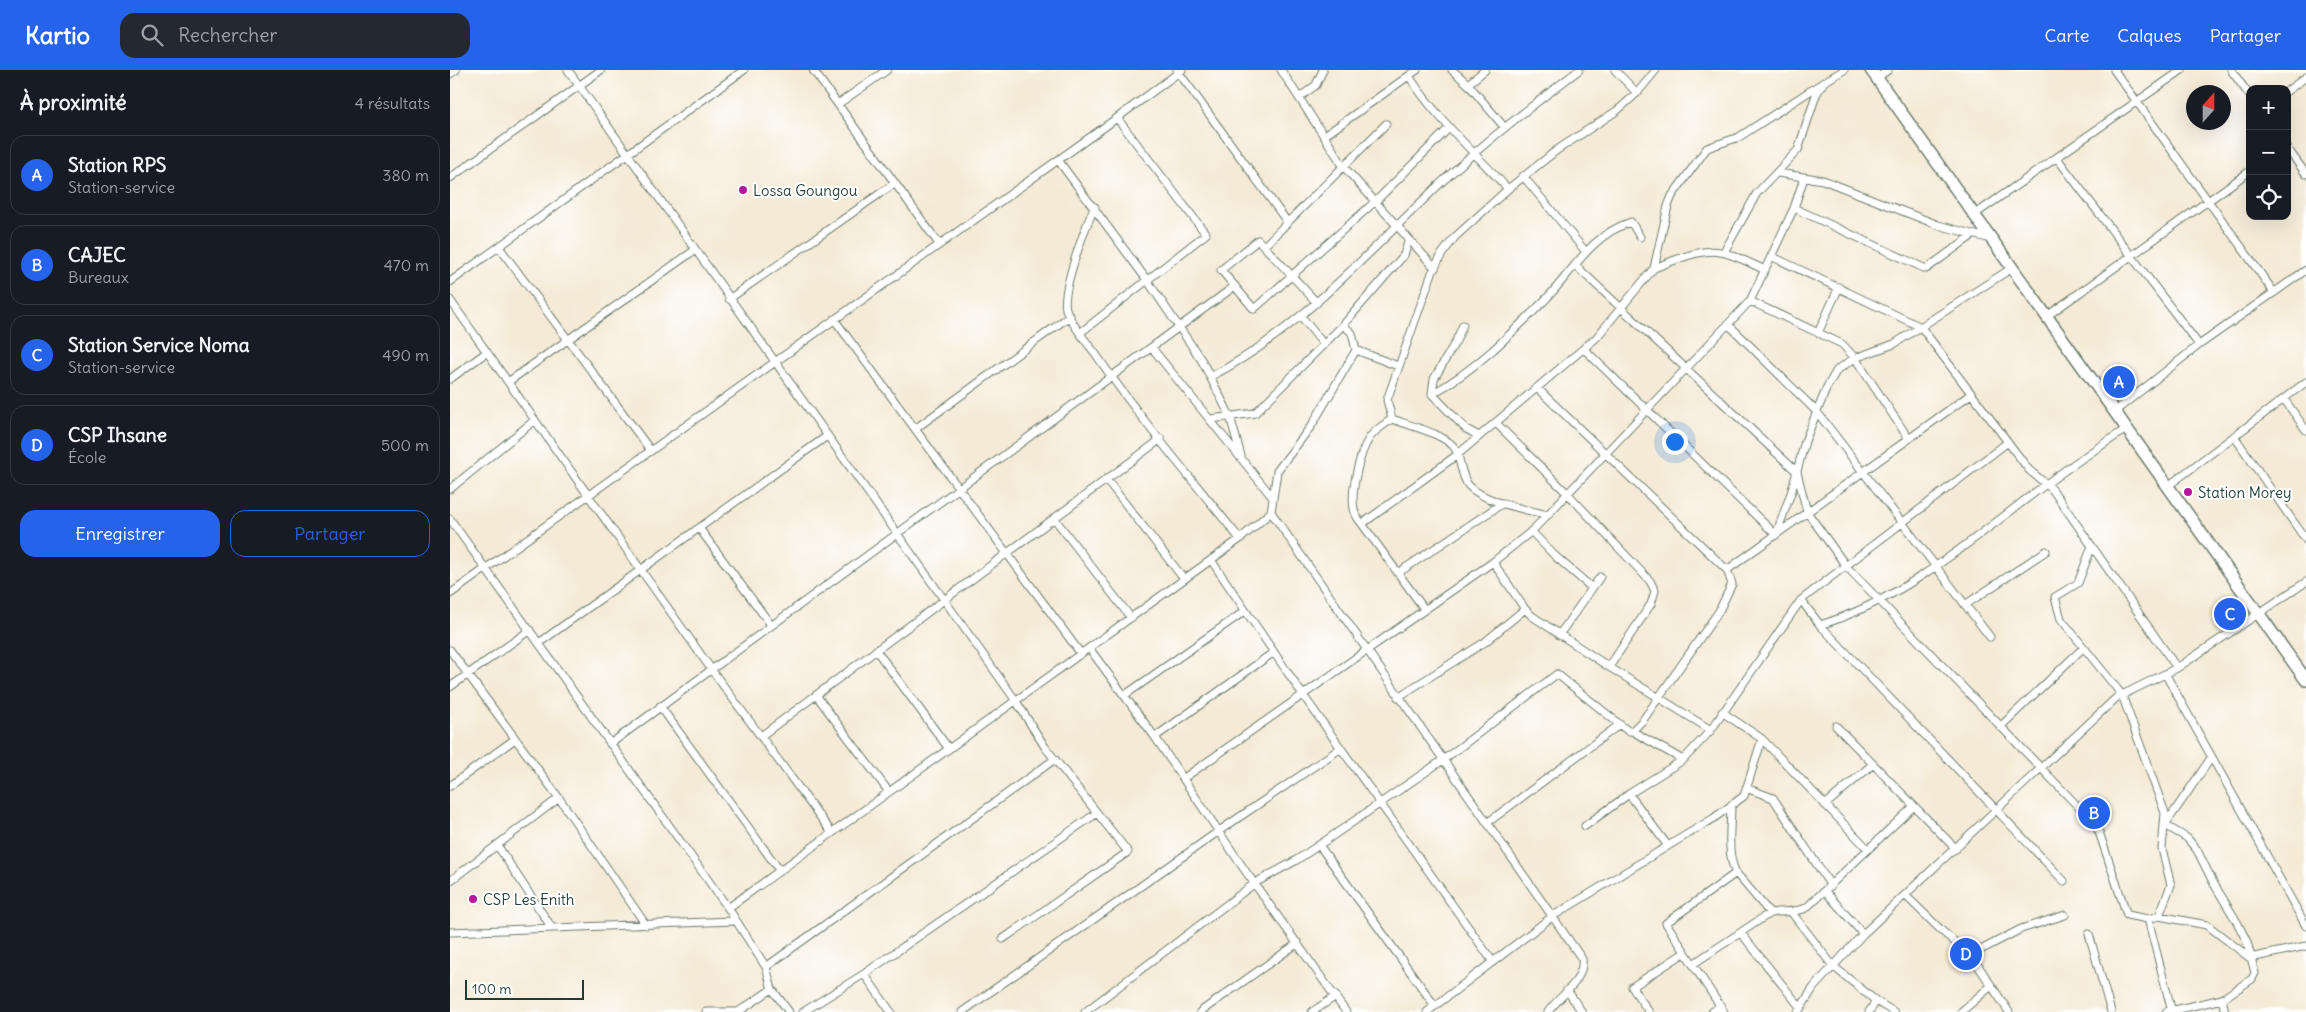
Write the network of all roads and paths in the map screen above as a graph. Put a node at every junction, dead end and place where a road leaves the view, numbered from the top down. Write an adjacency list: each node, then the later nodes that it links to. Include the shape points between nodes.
1 (456, 70): 21 (street)
2 (568, 70): 27 (street)
3 (601, 70): 27 (street)
4 (744, 70): 41 (street)
5 (813, 70): 33 (street)
6 (887, 70): 33 (street)
7 (1280, 70): 31 (street)
8 (1323, 70): 31 (street, via 1316,86)
9 (1417, 70): 23 (street)
10 (1452, 70): 26 (street)
11 (1485, 70): 26 (street)
12 (1579, 70): 37 (street)
13 (1615, 70): 30 (street)
14 (1656, 70): 30 (street)
15 (1844, 70): 25 (street)
16 (1888, 70): 22 (street)
17 (2114, 70): 32 (street)
18 (2182, 70): 32 (street)
19 (2231, 70): 29 (street)
20 (1179, 71): 34 (street); 58 (street)
21 (450, 74)
22 (1874, 74): 57 (main road)
23 (1409, 76): 36 (street); 38 (street)
24 (2306, 77): 28 (street)
25 (1824, 82): 45 (street, via 1816,95 1798,150); 74 (street, via 1739,137 1707,148 1672,196)
26 (1468, 84): 37 (street)
27 (579, 86): 41 (street); 49 (street)
28 (2291, 87)
29 (2246, 91)
30 (1637, 93): 48 (street, via 1618,110)
31 (1299, 98): 38 (street)
32 (2137, 102): 42 (street); 53 (street)
33 (838, 104): 51 (street)
34 (1117, 118): 43 (street); 79 (street, via 1206,234)
35 (1386, 124): 44 (street)
36 (1449, 128): 39 (street); 54 (street)
37 (1505, 128): 39 (street)
38 (1324, 136): 44 (street)
39 (1475, 153): 52 (street); 59 (street)
40 (2291, 153): 47 (street)
41 (628, 155): 66 (street); 67 (street)
42 (2056, 158): 57 (street); 71 (street)
43 (1058, 160): 55 (street); 64 (street)
44 (1344, 167): 54 (street); 58 (street)
45 (1778, 173): 50 (street); 69 (street, via 1757,193)
46 (2246, 174): 53 (street)
47 (2306, 174)
48 (1523, 176): 52 (street); 68 (street)
49 (450, 178)
50 (1804, 178): 56 (street); 60 (street, via 1823,180)
51 (895, 183): 64 (street); 84 (street)
52 (1508, 188): 73 (street, via 1455,237)
53 (2207, 201): 71 (street); 83 (street)
54 (1375, 202): 59 (street); 78 (street)
55 (1095, 207): 79 (street); 89 (street, via 1086,226 1068,288 1065,308)
56 (1794, 208): 60 (street, via 1926,269); 70 (street)
57 (1974, 215): 63 (main road)
58 (1288, 223): 65 (street)
59 (1396, 226): 62 (street); 86 (street)
60 (1972, 235): 63 (street)
61 (1640, 237): 68 (street, via 1630,222 1600,237)
62 (1409, 239): 73 (street); 94 (street, via 1404,255)
63 (1992, 239): 75 (main road)
64 (939, 244): 92 (street)
65 (1264, 246): 78 (street); 81 (street, via 1258,240 1221,270)
66 (499, 247): 80 (street); 100 (street)
67 (695, 250): 84 (street); 100 (street)
68 (1586, 252): 72 (street)
69 (1724, 252): 74 (street, via 1706,252); 76 (street)
70 (1771, 256): 76 (street); 82 (street)
71 (2131, 256): 91 (street); 102 (street)
72 (1576, 266): 88 (street); 117 (street, via 1507,339 1456,381)
73 (1434, 268): 109 (street)
74 (1654, 268): 88 (street)
75 (2012, 268): 91 (main road); 96 (street)
76 (1765, 270): 87 (street)
77 (2306, 270): 83 (street)
78 (1292, 275): 81 (street, via 1254,309); 86 (street)
79 (1147, 280): 97 (street); 98 (street)
80 (450, 282)
81 (1235, 286): 97 (street)
82 (1839, 287): 96 (street); 99 (street)
83 (2274, 291): 102 (street)
84 (729, 299): 108 (street)
85 (450, 300): 106 (street)
86 (1317, 302): 90 (street)
87 (1750, 302): 93 (street); 99 (street)
88 (1621, 307): 104 (street); 110 (street)
89 (1070, 316): 98 (street); 128 (street)
90 (1301, 316): 101 (street); 112 (street, via 1238,363)
91 (2047, 316): 122 (main road)
92 (834, 319): 108 (street); 128 (street)
93 (1728, 324): 110 (street); 121 (street)
94 (1343, 325): 101 (street); 105 (street, via 1352,333)
95 (1463, 326): 117 (street, via 1434,379)
96 (1921, 327): 107 (street, via 1894,344); 118 (street)
97 (1179, 328): 103 (street); 112 (street)
98 (1080, 332): 111 (street)
99 (1818, 333): 107 (street, via 1842,344)
100 (568, 340): 114 (street); 137 (street)
101 (1324, 345): 123 (street, via 1255,413)
102 (2199, 345): 122 (street)
103 (1152, 348): 111 (street); 124 (street)
104 (1584, 349): 116 (street); 120 (street)
105 (1356, 350): 109 (street); 150 (street, via 1312,425 1277,471)
106 (487, 352): 113 (street); 114 (street)
107 (1855, 358): 121 (street, via 1833,376); 134 (street)
108 (774, 362): 131 (street); 137 (street)
109 (1398, 366): 125 (street, via 1387,400)
110 (1687, 368): 120 (street); 141 (street)
111 (1111, 377): 135 (street); 146 (street)
112 (1210, 378): 123 (street)
113 (450, 379)
114 (508, 382): 126 (street)
115 (2306, 382): 119 (street)
116 (1537, 388): 127 (street); 139 (street)
117 (1432, 394): 132 (street, via 1466,429)
118 (1971, 394): 134 (street); 136 (street)
119 (2284, 399): 130 (street); 133 (street)
120 (1648, 411): 139 (street); 162 (street)
121 (1817, 412): 141 (street); 142 (street)
122 (2114, 412): 129 (main road)
123 (1230, 416): 124 (street); 140 (street)
124 (1211, 419): 140 (street)
125 (1392, 419): 138 (street, via 1448,441); 158 (street, via 1370,437 1358,464 1352,510)
126 (535, 420): 147 (street); 149 (street)
127 (1496, 423): 132 (street); 148 (street)
128 (915, 429): 146 (street)
129 (2126, 429): 144 (street); 145 (main road)
130 (2306, 430)
131 (827, 436): 159 (street); 161 (street)
132 (1479, 436): 138 (street)
133 (2234, 436): 145 (street); 164 (street)
134 (1909, 438): 142 (street)
135 (1160, 439): 143 (street); 163 (street)
136 (2008, 442): 144 (street, via 2029,470); 157 (street)
137 (651, 450): 149 (street)
138 (1458, 454): 151 (street, via 1469,486 1486,498); 158 (street)
139 (1605, 454): 148 (street); 174 (street)
140 (1241, 456): 150 (street)
141 (1797, 472): 153 (street); 162 (street)
142 (1863, 472): 153 (street); 157 (street)
143 (1106, 479): 155 (street); 177 (street)
144 (2046, 483): 165 (street); 170 (street)
145 (2168, 486): 188 (main road)
146 (959, 489): 161 (street); 167 (street)
147 (450, 490)
148 (1568, 494): 154 (street); 203 (street, via 1656,591 1651,604)
149 (588, 495): 172 (street); 173 (street)
150 (1274, 498): 152 (street)
151 (1503, 503): 154 (street); 175 (street)
152 (1271, 512): 163 (street); 200 (street)
153 (1807, 512): 162 (street); 171 (street)
154 (1548, 515): 160 (street)
155 (1054, 518): 167 (street); 189 (street)
156 (450, 521): 172 (street)
157 (1902, 523): 170 (street); 171 (street)
158 (1362, 524): 175 (street)
159 (699, 528): 173 (street); 190 (street)
160 (1531, 531): 169 (street); 179 (street)
161 (897, 533): 181 (street); 190 (street)
162 (1776, 535): 174 (street)
163 (1240, 539): 168 (street)
164 (2306, 540)
165 (2092, 546): 197 (street, via 2078,583 2055,597 2061,619); 204 (street)
166 (2046, 551): 184 (street)
167 (1007, 553): 181 (street); 202 (street)
168 (1211, 560): 177 (street); 187 (street)
169 (1493, 562): 185 (street); 186 (street)
170 (1935, 565): 183 (street); 184 (street)
171 (1846, 566): 182 (street); 183 (street)
172 (487, 568): 180 (street); 192 (street)
173 (641, 570): 195 (street); 205 (street)
174 (1727, 570): 215 (street, via 1732,584 1728,594)
175 (1398, 574): 186 (street)
176 (1600, 576): 179 (street)
177 (1184, 579): 189 (street)
178 (2306, 582): 188 (street)
179 (1592, 588): 193 (street)
180 (450, 594)
181 (944, 600): 199 (street); 216 (street)
182 (1801, 600): 191 (street); 218 (street)
183 (1879, 600): 191 (street, via 1843,618); 221 (street)
184 (1965, 605): 194 (street)
185 (1525, 609): 193 (street); 214 (street, via 1485,642)
186 (1425, 610): 200 (street)
187 (1245, 611): 201 (street); 211 (street)
188 (2259, 614): 204 (street); 208 (main road)
189 (1131, 618): 196 (street)
190 (771, 625): 205 (street)
191 (1820, 625): 247 (street)
192 (530, 630): 195 (street); 206 (street)
193 (1559, 635): 203 (street)
194 (1990, 637)
195 (539, 643): 228 (street)
196 (1089, 648): 202 (street); 211 (street)
197 (2083, 648): 213 (street); 221 (street)
198 (450, 650): 206 (street)
199 (876, 650): 210 (street); 230 (street)
200 (1366, 651): 212 (street); 214 (street)
201 (1274, 652): 212 (street); 225 (street)
202 (1081, 654): 216 (street)
203 (1609, 667): 215 (street)
204 (2176, 668): 207 (street)
205 (711, 669): 217 (street); 224 (street)
206 (468, 674): 209 (street); 226 (street)
207 (2166, 675): 213 (street); 232 (street)
208 (2306, 680)
209 (450, 687)
210 (816, 695): 224 (street); 240 (street)
211 (1125, 695): 225 (street)
212 (1303, 695): 229 (street); 237 (street)
213 (2122, 695): 236 (street); 250 (street, via 2165,813)
214 (1398, 697): 233 (street)
215 (1660, 698): 222 (street); 223 (street)
216 (1016, 701): 230 (street); 231 (street)
217 (660, 706): 228 (street); 259 (street)
218 (1722, 712): 222 (street); 227 (street)
219 (1619, 725): 223 (street); 233 (street, via 1557,674); 249 (street)
220 (1836, 726): 235 (street)
221 (2000, 727): 236 (street)
222 (1711, 730): 234 (street)
223 (1632, 731): 234 (street)
224 (761, 736): 253 (street)
225 (1155, 736): 237 (street)
226 (515, 739): 238 (street); 242 (street)
227 (1762, 739): 239 (street); 245 (street)
228 (610, 744): 266 (street)
229 (1341, 748): 243 (street); 252 (street)
230 (949, 749): 240 (street)
231 (1055, 758): 248 (street); 290 (street)
232 (2211, 758): 250 (street); 275 (street)
233 (1443, 760): 243 (street); 249 (street)
234 (1683, 760): 241 (street)
235 (1873, 764): 245 (street); 246 (street)
236 (2040, 769): 247 (street); 272 (street, via 2093,822 2128,915)
237 (1184, 778): 252 (street)
238 (450, 786)
239 (1746, 788): 244 (street, via 1744,796); 264 (street, via 1773,798)
240 (889, 792): 253 (street)
241 (1629, 794): 251 (street); 256 (street)
242 (559, 798): 254 (street); 274 (street)
243 (1380, 803): 255 (street); 287 (street)
244 (1731, 805): 256 (street); 260 (street, via 1730,855)
245 (1825, 805): 257 (street)
246 (1914, 806): 257 (street); 258 (street)
247 (1997, 810): 258 (street); 262 (street)
248 (1097, 813): 281 (street, via 1128,852); 291 (street)
249 (1487, 823): 270 (street)
250 (2165, 825): 271 (street, via 2162,849 2171,885); 286 (street, via 2187,838 2197,850 2238,922)
251 (1585, 826)
252 (1219, 831): 263 (street); 307 (street)
253 (832, 833): 259 (street)
254 (497, 845): 261 (street); 276 (street)
255 (1319, 845): 263 (street); 298 (street)
256 (1668, 846): 270 (street)
257 (1868, 849): 264 (street)
258 (1956, 849): 265 (street)
259 (780, 871): 266 (street)
260 (1736, 873): 267 (street); 284 (street, via 1666,923)
261 (450, 881)
262 (2064, 881)
263 (1255, 883): 282 (street); 308 (street)
264 (1828, 888): 268 (street, via 1806,908); 279 (street)
265 (1905, 895): 279 (street); 285 (street)
266 (728, 908): 273 (street)
267 (1770, 913): 268 (street); 278 (street)
268 (1792, 913): 289 (street)
269 (2065, 915): 285 (street, via 2021,929)
270 (1553, 916): 287 (street); 294 (street, via 1582,959 1583,969 1579,978)
271 (2159, 916): 272 (street); 286 (street, via 2207,925)
272 (2148, 919): 301 (street)
273 (734, 921): 274 (street); 290 (street)
274 (646, 925): 276 (street)
275 (2306, 926)
276 (552, 928): 277 (street)
277 (450, 932)
278 (1741, 933): 288 (street); 300 (street)
279 (1862, 934): 289 (street)
280 (2089, 934): 321 (street)
281 (1003, 939)
282 (1298, 943): 295 (street); 309 (street)
283 (2306, 946): 286 (street)
284 (1684, 953): 288 (street); 315 (street, via 1632,987)
285 (1971, 955): 292 (street)
286 (2250, 958): 296 (street, via 2255,973 2252,979)
287 (1493, 962): 298 (street)
288 (1693, 964): 299 (street)
289 (1833, 966): 297 (street); 300 (street)
290 (766, 967): 293 (street)
291 (864, 974): 305 (street); 306 (street)
292 (1991, 986): 319 (street); 320 (street)
293 (772, 989): 303 (street); 304 (street)
294 (1567, 990): 313 (street); 314 (street)
295 (1336, 996): 310 (street); 311 (street)
296 (2222, 999): 301 (street); 322 (street)
297 (1876, 1001): 317 (street); 318 (street)
298 (1435, 1006): 312 (street)
299 (1723, 1009): 316 (street)
300 (1799, 1010)
301 (2170, 1011)
302 (706, 1012): 303 (street)
303 (738, 1012)
304 (789, 1012)
305 (803, 1012)
306 (891, 1012)
307 (962, 1012)
308 (1085, 1012)
309 (1200, 1012)
310 (1312, 1012)
311 (1346, 1012)
312 (1427, 1012)
313 (1548, 1012)
314 (1582, 1012)
315 (1649, 1012)
316 (1712, 1012)
317 (1869, 1012)
318 (1894, 1012)
319 (1961, 1012)
320 (2009, 1012)
321 (2111, 1012)
322 (2225, 1012)

